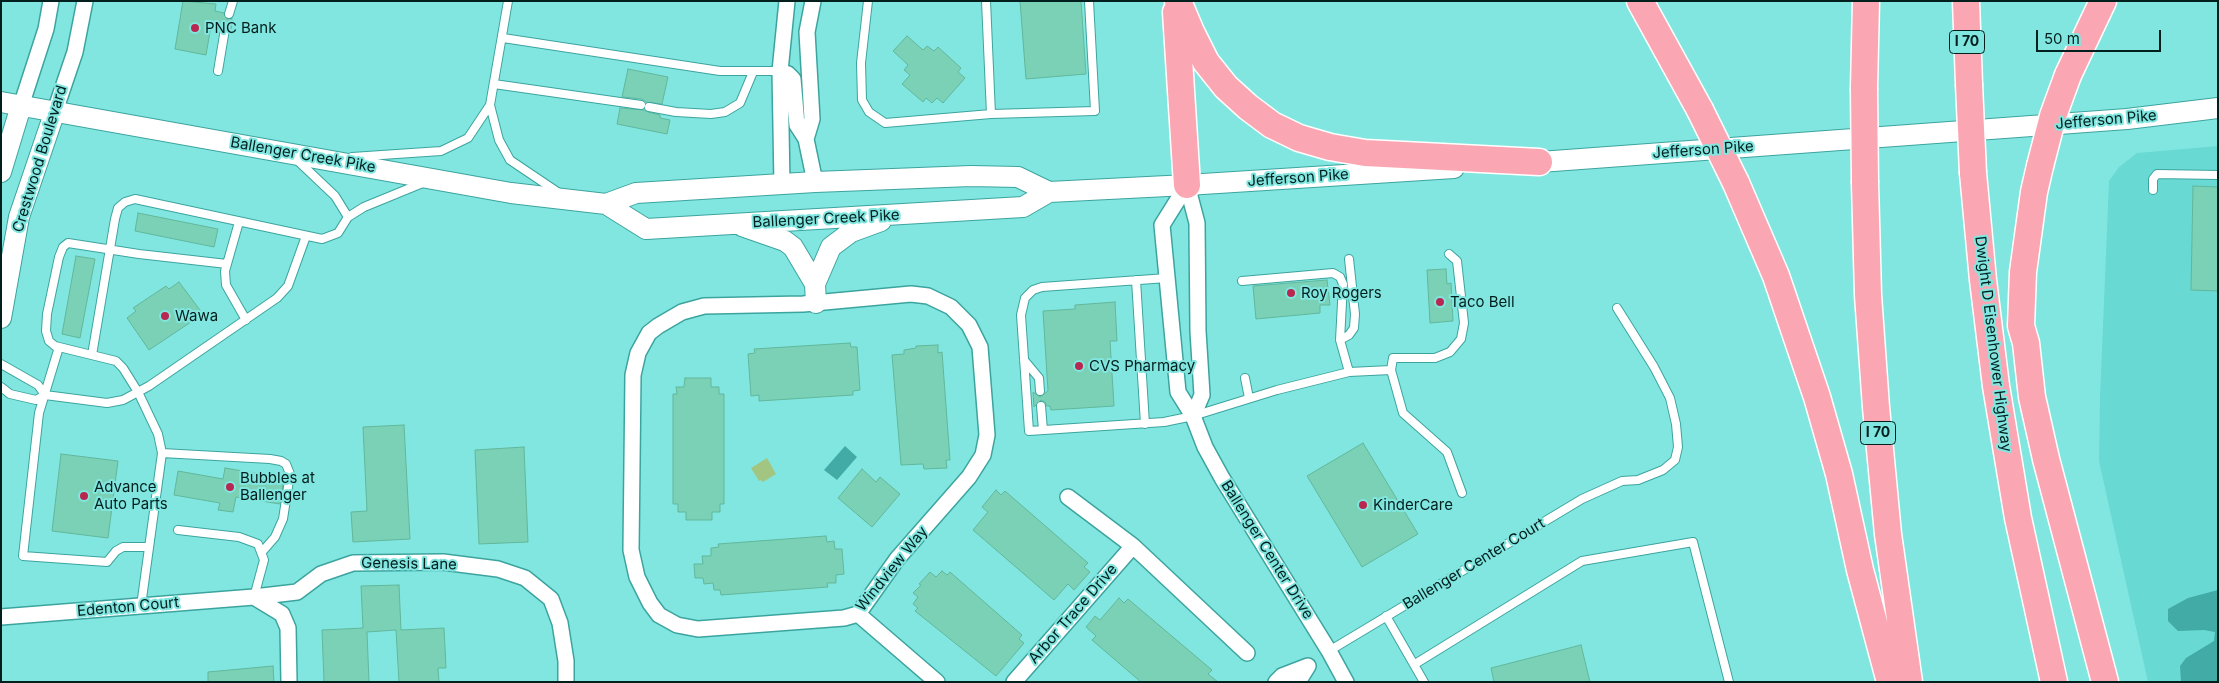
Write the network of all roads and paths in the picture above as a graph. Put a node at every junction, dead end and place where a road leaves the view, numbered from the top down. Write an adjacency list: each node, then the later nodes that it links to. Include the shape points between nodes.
1 (51, 1): 24 (street, via 46,29)
2 (86, 1): 26 (street, Crestwood Boulevard, via 76,52)
3 (233, 1): 15 (lane)
4 (508, 1): 17 (lane)
5 (787, 1): 19 (street)
6 (813, 1): 28 (street, via 807,32 812,119)
7 (868, 1): 27 (lane, via 861,63 862,100 869,112 885,123)
8 (986, 1): 27 (lane)
9 (1089, 1): 27 (lane, via 1095,111)
10 (1177, 1): 31 (highway, via 1206,62 1226,87 1272,125 1299,138 1365,153); 37 (highway)
11 (1640, 1): 102 (highway, bridge, via 1700,110 1776,276 1839,474)
12 (1866, 1): 103 (highway, I 70, bridge, via 1864,88 1868,295 1888,534)
13 (1966, 1): 85 (highway, Dwight D Eisenhower Highway / I 70, bridge, via 1973,173 1983,280 1996,386)
14 (2103, 1): 58 (highway, bridge, via 2068,75 2040,166 2027,235)
15 (229, 14)
16 (225, 29): 18 (lane)
17 (502, 38): 20 (lane, via 720,71); 21 (lane)
18 (218, 71)
19 (780, 71): 20 (lane); 28 (street, via 794,79 797,125); 36 (street)
20 (753, 72): 21 (lane, via 740,103 725,112 711,114 676,112)
21 (494, 84): 23 (lane)
22 (1, 102): 24 (main road, Ballenger Creek Pike)
23 (490, 105): 30 (lane, via 468,138 441,151); 40 (lane, via 499,140 510,160)
24 (21, 106): 26 (main road, Ballenger Creek Pike); 32 (main road)
25 (2218, 108): 31 (main road, Jefferson Pike, via 2127,120)
26 (55, 111): 29 (main road, Ballenger Creek Pike); 56 (main road, Crestwood Boulevard, via 19,217)
27 (991, 114)
28 (806, 139): 35 (street)
29 (288, 153): 30 (main road, Ballenger Creek Pike); 43 (lane, via 335,196)
30 (328, 158): 34 (main road, Ballenger Creek Pike)
31 (1539, 162): 37 (main road, Jefferson Pike)
32 (1, 172)
33 (2218, 174): 38 (lane, via 2157,174 2153,179)
34 (434, 179): 40 (main road, Ballenger Creek Pike); 43 (lane, via 364,207)
35 (815, 182): 36 (main road, Ballenger Creek Pike); 39 (main road, Ballenger Creek Pike, via 1018,177)
36 (782, 185): 41 (main road, Ballenger Creek Pike, via 636,193)
37 (1187, 186): 39 (main road, Ballenger Creek Pike); 51 (street, Ballenger Center Drive, via 1162,226); 73 (street, via 1197,223 1202,395)
38 (2153, 190)
39 (1049, 192): 42 (main road, Ballenger Creek Pike, via 1023,207)
40 (570, 200): 41 (main road, Ballenger Creek Pike)
41 (606, 204): 45 (main road, Ballenger Creek Pike, via 646,229)
42 (897, 215): 45 (main road, Ballenger Creek Pike, via 825,217); 54 (main road, via 852,232 832,247)
43 (348, 217): 46 (lane, via 338,233 330,237)
44 (239, 222): 46 (lane); 47 (lane, via 135,199 118,208); 50 (lane)
45 (738, 225): 54 (main road, via 793,247)
46 (306, 236): 57 (lane, via 288,286)
47 (110, 249): 50 (lane); 60 (lane, via 68,243 63,248 46,331 49,340); 61 (lane)
48 (1449, 254): 64 (lane, via 1457,261 1464,323 1461,339 1450,352 1434,358 1393,358)
49 (1349, 259): 59 (lane, via 1354,328)
50 (227, 264): 57 (lane, via 226,285)
51 (1167, 278): 52 (lane); 73 (street, Ballenger Center Drive, via 1178,392)
52 (1136, 280): 62 (lane, via 1033,290 1025,298 1021,315); 74 (lane)
53 (1242, 281): 59 (lane, via 1333,273 1340,277 1343,284)
54 (815, 293): 86 (street, Windview Way, via 911,294 936,299 964,318 978,339 982,356 988,427 980,460 897,559); 86 (street, Windview Way, via 704,306 682,312 649,333 638,353 633,375 631,550 637,577 650,603 659,615 677,625 698,629 844,618)
55 (1617, 308): 87 (lane, Ballenger Center Court, via 1670,398 1678,447 1675,460 1663,470 1638,480 1622,482 1582,499)
56 (1, 318)
57 (246, 320): 69 (lane)
58 (2021, 326): 85 (highway, via 2013,343); 105 (highway, via 2046,459)
59 (1340, 340): 65 (lane)
60 (60, 347): 61 (lane); 70 (lane)
61 (92, 355): 69 (lane, via 116,361)
62 (1024, 360): 68 (lane, via 1039,378); 75 (lane, via 1029,431)
63 (1, 364): 70 (lane, via 38,385)
64 (1391, 370): 65 (lane); 77 (lane, via 1403,413 1447,452)
65 (1349, 372): 71 (lane)
66 (1245, 378): 71 (lane)
67 (1, 387): 70 (lane, via 10,394 36,400)
68 (1040, 391)
69 (138, 392): 70 (lane, via 107,403); 76 (lane, via 158,434)
70 (45, 395): 81 (lane, via 39,413 23,556 107,562 123,547)
71 (1249, 398): 73 (lane)
72 (1041, 406): 75 (lane)
73 (1193, 416): 74 (lane); 89 (street, Ballenger Center Drive, via 1222,478)
74 (1145, 424): 75 (lane)
75 (1043, 430)
76 (162, 453): 81 (lane); 82 (lane, via 270,458 286,464 290,474 283,519 275,537)
77 (1462, 493)
78 (1068, 496): 80 (street)
79 (178, 530): 82 (lane, via 239,537 258,544)
80 (1133, 546): 90 (street); 96 (street, Arbor Trace Drive)
81 (149, 547): 84 (lane)
82 (262, 552): 83 (lane, via 264,560)
83 (254, 597): 84 (street, Edenton Court); 93 (street, via 282,614 288,628); 94 (street, Genesis Lane, via 297,592 321,574 353,563 443,562 498,569 525,578 551,599 560,623)
84 (141, 606): 88 (street, Edenton Court)
85 (2037, 608): 104 (highway, Dwight D Eisenhower Highway / I 70)
86 (858, 614): 95 (street)
87 (1386, 616): 89 (lane, Ballenger Center Court); 91 (lane)
88 (1, 617)
89 (1330, 651): 92 (street); 99 (street, Ballenger Center Drive)
90 (1247, 653)
91 (1415, 664): 100 (lane); 101 (lane, via 1582,561 1693,542)
92 (1308, 666): 97 (street, via 1282,676); 98 (street)
93 (290, 682)
94 (566, 682)
95 (937, 682)
96 (1014, 682)
97 (1276, 682)
98 (1298, 682)
99 (1346, 682)
100 (1424, 682)
101 (1729, 682)
102 (1890, 682)
103 (1909, 682)
104 (2054, 682)
105 (2105, 682)

